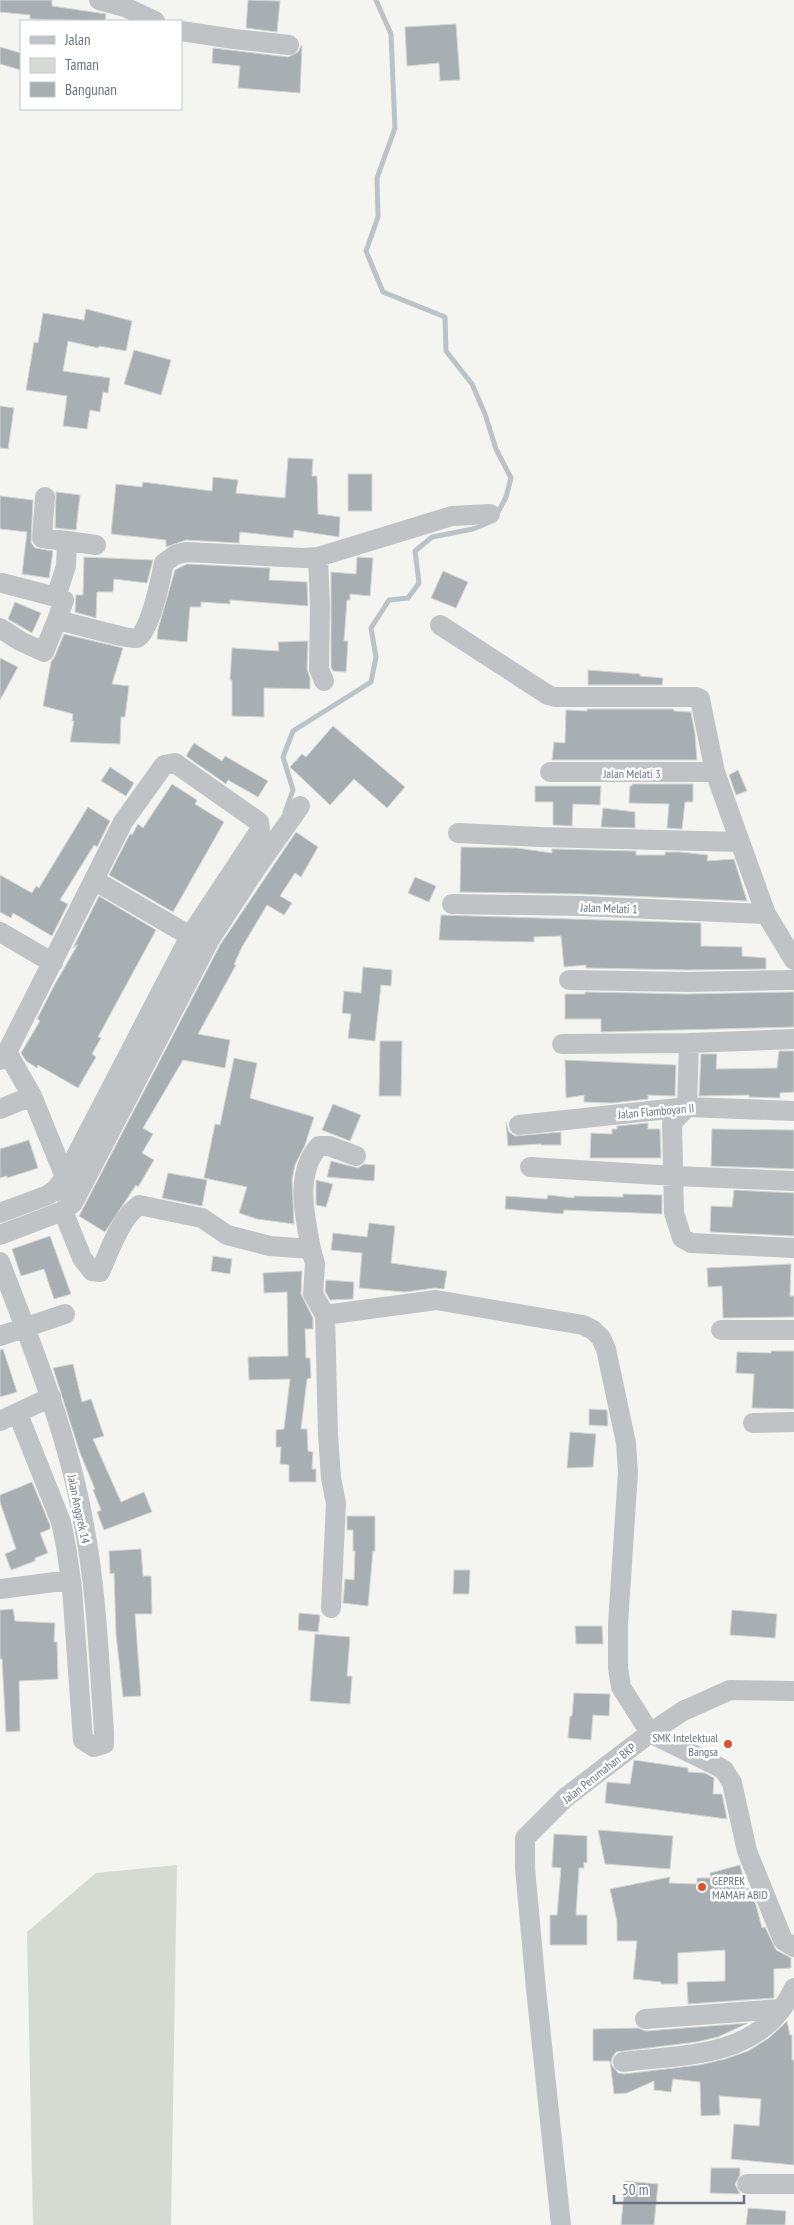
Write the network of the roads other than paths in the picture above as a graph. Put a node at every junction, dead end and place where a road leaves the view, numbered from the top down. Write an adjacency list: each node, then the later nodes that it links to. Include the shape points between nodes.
1 (99, 0): 2 (street)
2 (153, 20)
3 (182, 31): 4 (street)
4 (289, 45)
5 (46, 496): 7 (street, via 42,538)
6 (490, 514): 9 (street, via 452,516)
7 (67, 541): 8 (street); 11 (street, via 66,566)
8 (96, 545)
9 (318, 557): 12 (street, via 186,552 164,562 146,628 138,637 126,638); 15 (street, via 319,669)
10 (2, 583): 11 (street)
11 (56, 597): 12 (street, via 64,600)
12 (58, 620): 14 (street, via 44,652)
13 (440, 625): 17 (street, via 555,697 696,697 702,704)
14 (0, 628)
15 (324, 681)
16 (550, 772): 17 (street, Jalan Melati 3)
17 (715, 772): 20 (street)
18 (300, 806): 44 (street, via 210,939 74,1203)
19 (458, 833): 20 (street)
20 (740, 842): 23 (street)
21 (94, 880): 25 (street); 25 (street, via 124,822 164,765 175,763 259,822 260,826); 27 (street)
22 (452, 904): 23 (street, Jalan Melati 1)
23 (766, 914): 26 (street)
24 (0, 932): 27 (street)
25 (190, 936): 42 (street)
26 (794, 960)
27 (53, 963): 33 (street)
28 (569, 980): 29 (street)
29 (794, 980)
30 (794, 1039): 31 (street)
31 (689, 1043): 32 (street); 35 (street)
32 (562, 1044)
33 (4, 1056): 34 (street)
34 (32, 1096): 36 (street); 42 (street)
35 (687, 1107): 37 (street, Jalan Flamboyan II); 38 (street, Jalan Flamboyan II); 41 (street, via 672,1123)
36 (0, 1108)
37 (794, 1111)
38 (518, 1125)
39 (356, 1156): 48 (street, via 329,1146 319,1146 313,1152 302,1203)
40 (530, 1167): 41 (street)
41 (675, 1176): 43 (street); 47 (street, via 674,1213 682,1238 691,1243)
42 (65, 1177): 45 (street, via 48,1195)
43 (794, 1181)
44 (64, 1211): 46 (street); 48 (street, via 82,1258 92,1271 100,1272 120,1230 139,1205 202,1218 226,1235 270,1246)
45 (0, 1213)
46 (0, 1235)
47 (794, 1248)
48 (311, 1249): 51 (street, via 313,1294)
49 (0, 1262): 52 (street, Jalan Anggrek 14)
50 (65, 1314): 52 (street)
51 (326, 1315): 62 (street, via 328,1434 336,1503); 64 (street, via 436,1300 582,1325 601,1338 620,1409 628,1472 618,1668 621,1687)
52 (25, 1327): 55 (street); 56 (street, Jalan Anggrek 14)
53 (721, 1330): 54 (street)
54 (794, 1330)
55 (0, 1336)
56 (52, 1397): 57 (street); 60 (street, Jalan Anggrek 14, via 90,1559 104,1744 94,1747 83,1740)
57 (9, 1418): 60 (street, via 60,1522)
58 (794, 1422): 59 (street)
59 (753, 1423)
60 (70, 1580): 61 (street)
61 (0, 1589)
62 (331, 1608)
63 (794, 1691): 64 (street, Jalan Perumahan BKP, via 730,1690 683,1711)
64 (650, 1733): 65 (street, via 717,1766 728,1776 747,1851 783,1940); 72 (street, Jalan Perumahan BKP, via 565,1798 525,1838 535,1980)
65 (794, 1947)
66 (794, 1988): 67 (street)
67 (780, 2009): 68 (street); 69 (street, via 764,2028 750,2038 722,2049)
68 (645, 2019)
69 (623, 2062)
70 (747, 2184): 71 (street)
71 (794, 2184)
72 (561, 2225)

